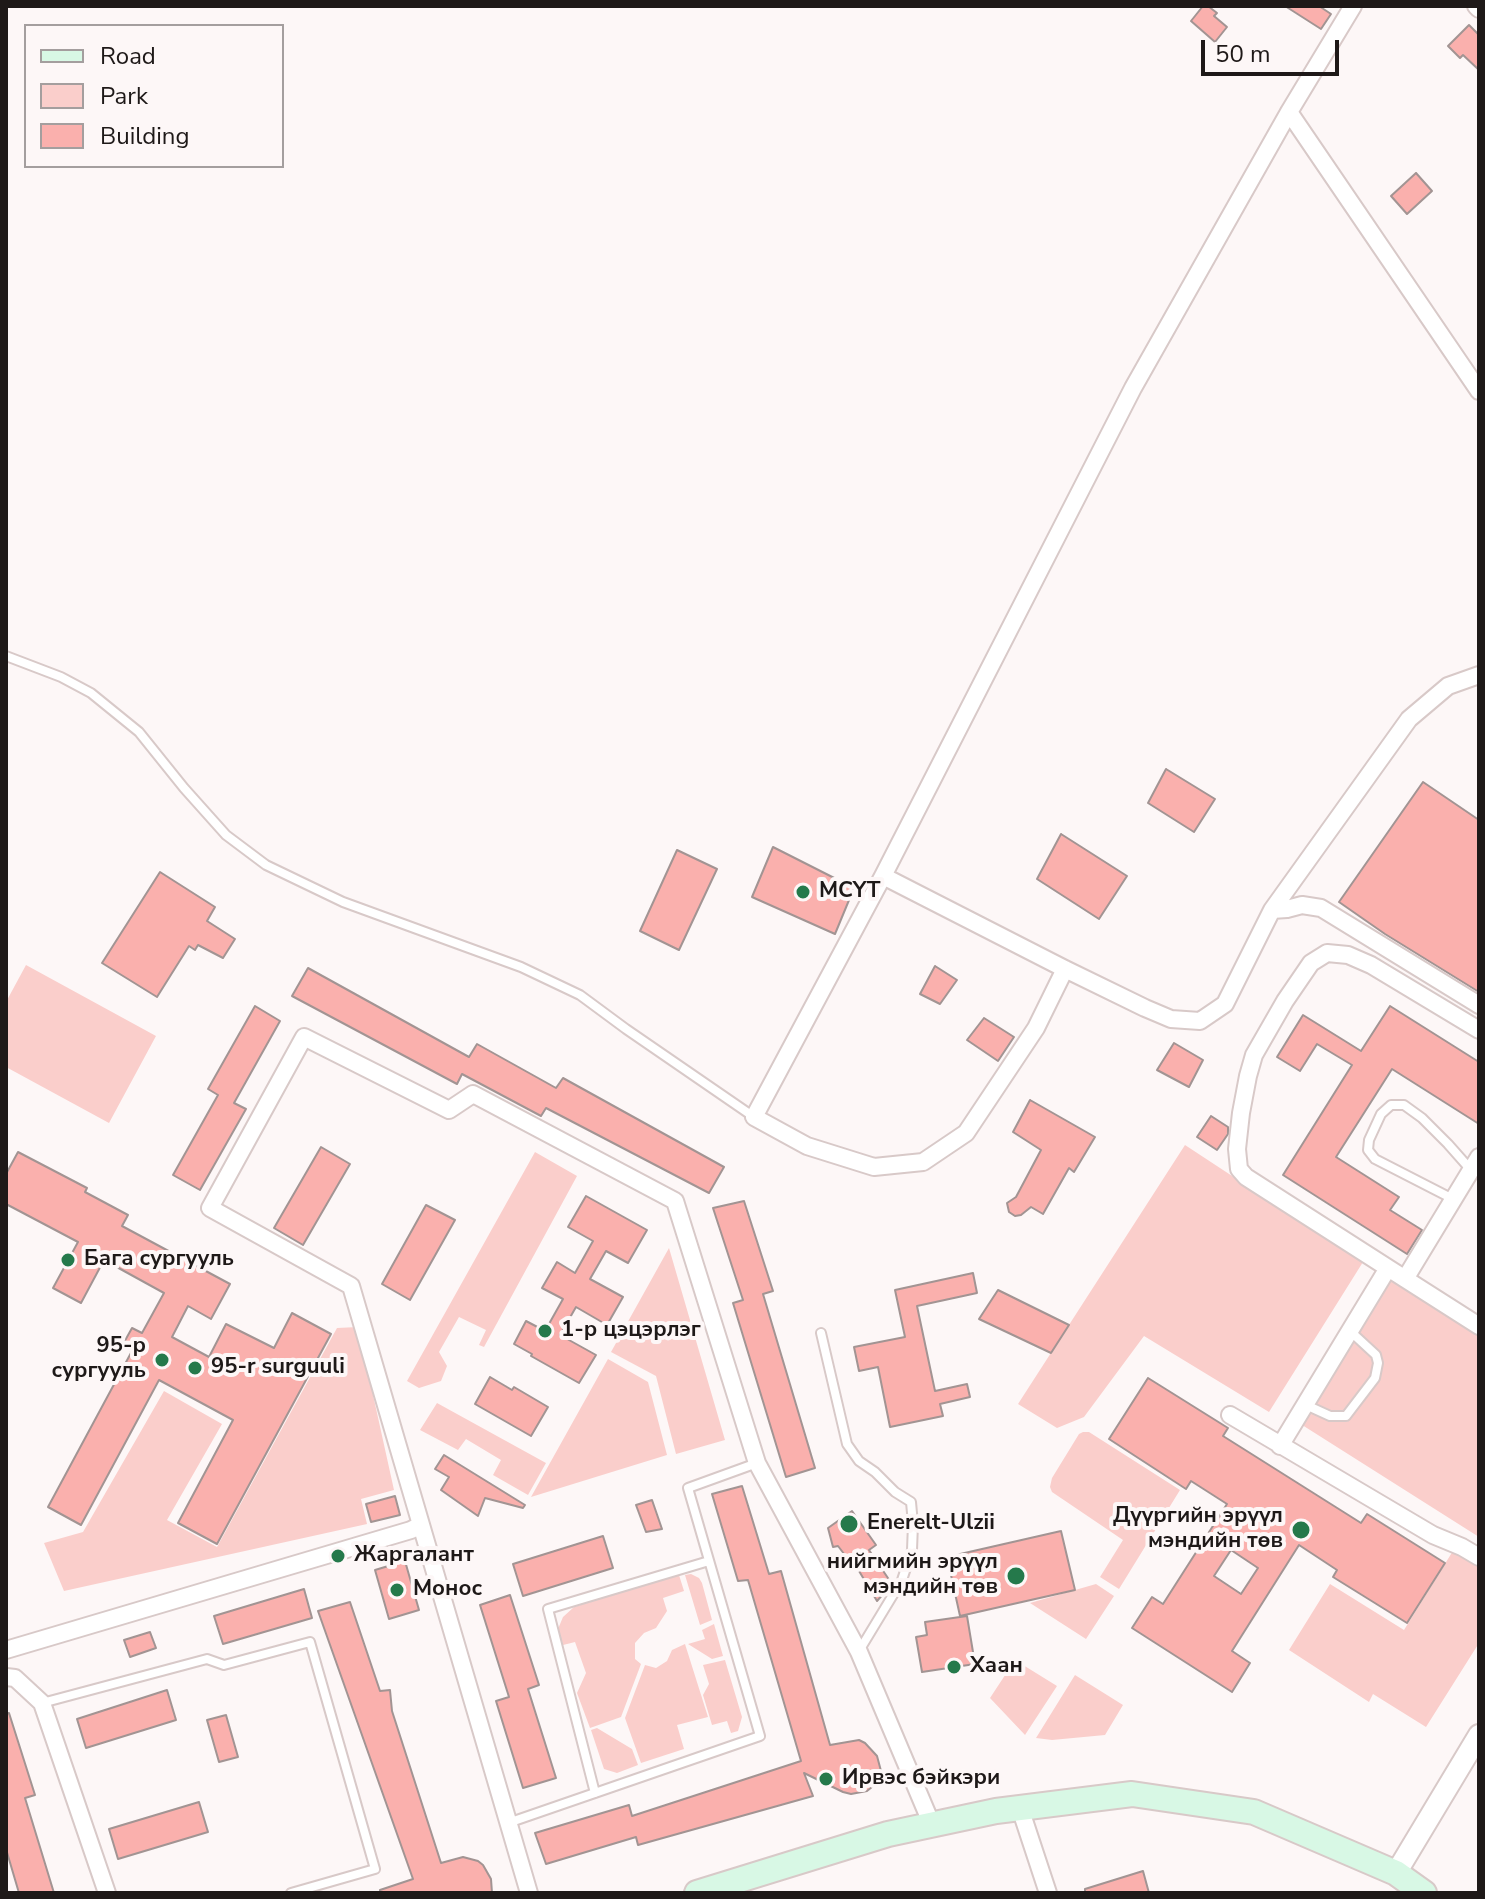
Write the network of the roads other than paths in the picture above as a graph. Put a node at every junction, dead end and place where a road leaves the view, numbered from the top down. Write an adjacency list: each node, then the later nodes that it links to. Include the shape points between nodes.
1 (1353, 6): 2 (street)
2 (1289, 112): 3 (street); 6 (street, via 1133,388)
3 (1479, 391)
4 (6, 656): 11 (lane, via 61,677 115,712 139,732 226,835 266,865 343,902 521,967 580,995)
5 (1479, 675): 7 (street, via 1448,686 1409,719)
6 (883, 876): 8 (street); 11 (street)
7 (1272, 910): 8 (street, via 1225,1004 1200,1021 1171,1019); 9 (street, via 1321,908)
8 (1065, 969): 11 (street, via 1036,1028 966,1133 923,1162 874,1167 807,1146)
9 (1479, 1005)
10 (1479, 1030): 14 (street, via 1371,965 1327,953 1311,963 1254,1055 1241,1113 1239,1169)
11 (754, 1117)
12 (1475, 1164): 13 (street); 13 (lane, via 1404,1105 1391,1105 1381,1114 1369,1140 1375,1159)
13 (1453, 1199): 15 (street)
14 (1388, 1268): 15 (street); 17 (street)
15 (1405, 1279): 16 (street)
16 (1479, 1326)
17 (1350, 1331): 19 (street); 19 (lane, via 1376,1355 1375,1378 1346,1416 1330,1416)
18 (821, 1333): 27 (lane, via 847,1444 859,1461 911,1502 912,1550 902,1580)
19 (1306, 1405): 21 (street)
20 (1230, 1415): 21 (street)
21 (1280, 1446): 24 (street)
22 (757, 1463): 23 (street, via 675,1201 473,1094 449,1110 304,1037 210,1208 351,1286); 25 (lane, via 688,1488); 27 (street)
23 (421, 1525): 26 (street); 33 (street)
24 (1479, 1557)
25 (709, 1561): 31 (lane, via 760,1736); 31 (lane, via 548,1609)
26 (6, 1650)
27 (859, 1652): 34 (street)
28 (6, 1677): 29 (street, via 15,1678)
29 (42, 1703): 36 (street); 37 (lane, via 207,1659 224,1665 310,1642 375,1869)
30 (1479, 1735): 35 (street)
31 (595, 1793): 33 (lane)
32 (1020, 1808): 34 (main road); 35 (main road, via 1132,1794 1254,1812); 40 (street)
33 (508, 1823): 38 (street)
34 (932, 1825): 39 (main road)
35 (1396, 1873): 41 (main road)
36 (107, 1893)
37 (291, 1893)
38 (529, 1893)
39 (697, 1893)
40 (1048, 1893)
41 (1424, 1893)

